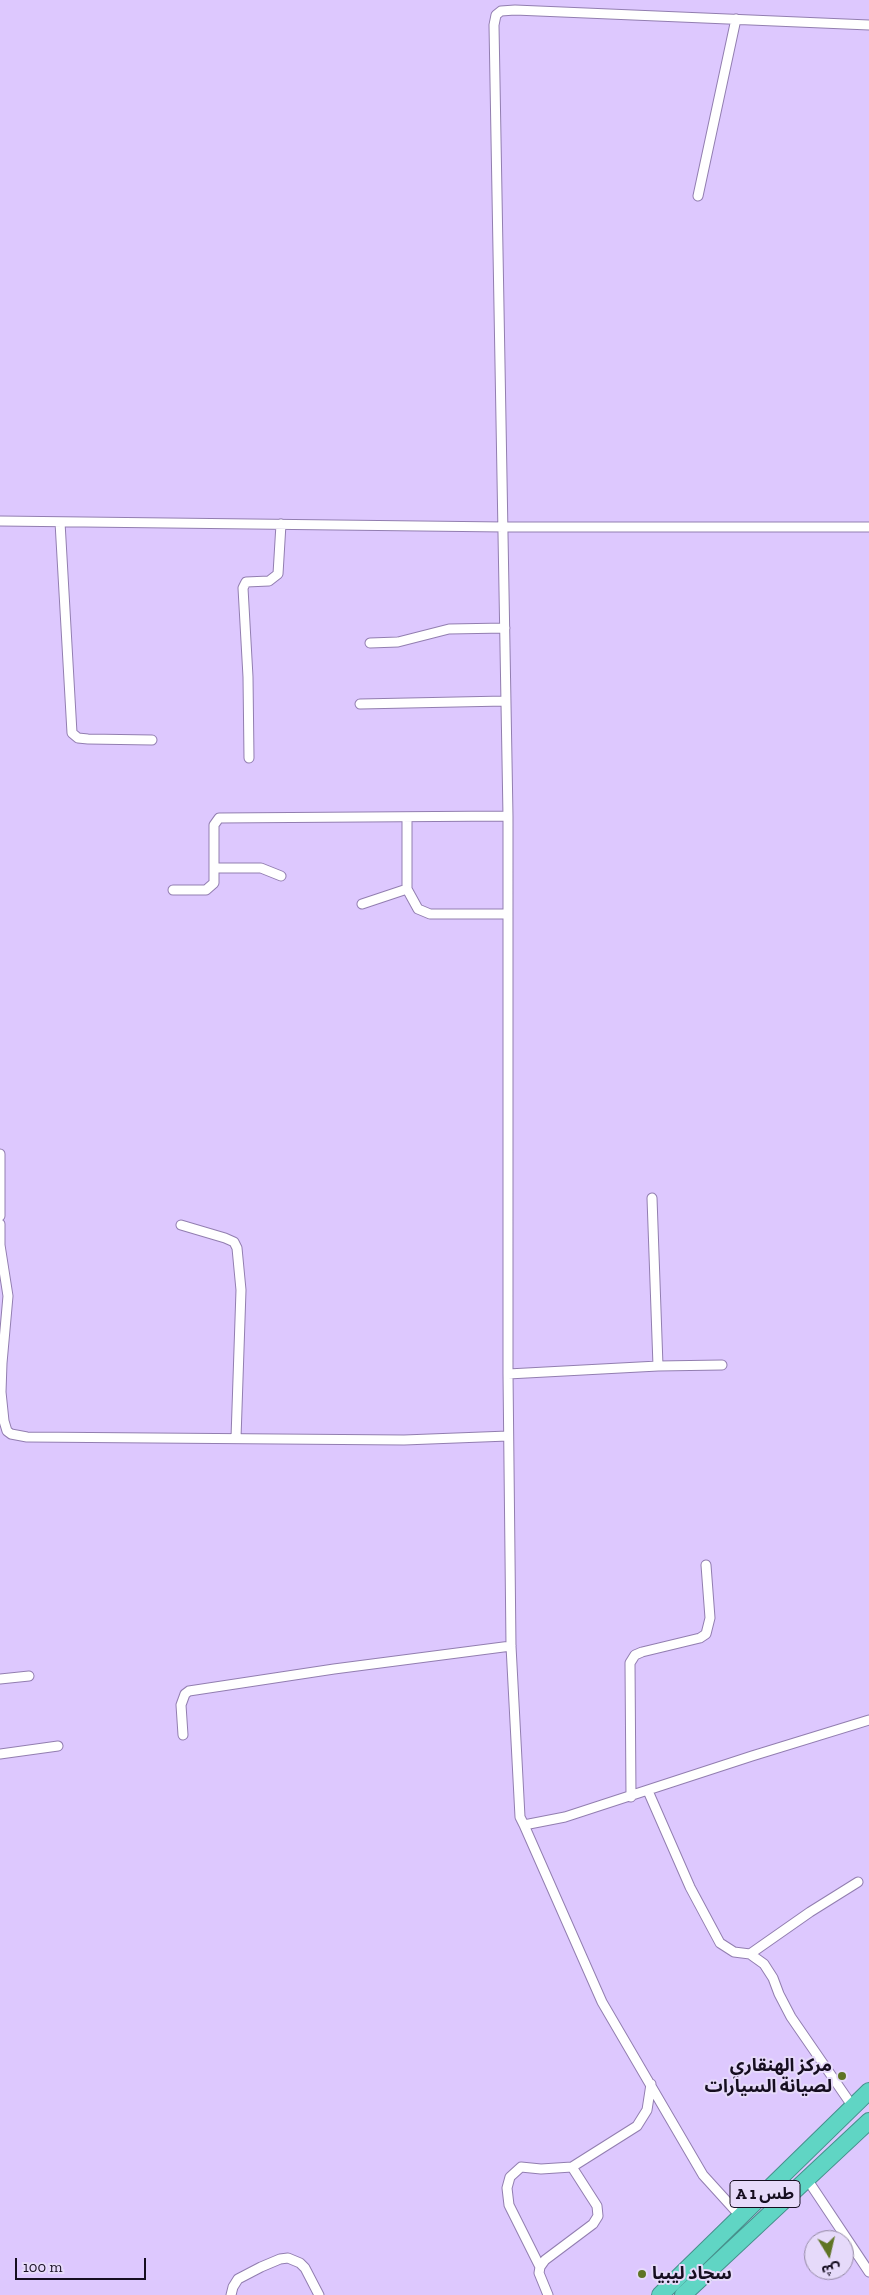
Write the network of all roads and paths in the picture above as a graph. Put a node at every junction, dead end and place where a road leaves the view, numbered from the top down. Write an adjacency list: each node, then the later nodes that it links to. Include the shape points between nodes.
1 (736, 19): 2 (street); 3 (street); 8 (street, via 515,10 501,11 496,15)
2 (869, 25)
3 (698, 196)
4 (0, 521): 5 (street)
5 (60, 522): 6 (street); 13 (street, via 72,733 83,739)
6 (282, 524): 8 (street); 14 (street, via 278,574 269,581 246,582 243,588)
7 (869, 526): 8 (street)
8 (504, 527): 9 (street)
9 (505, 628): 10 (street, via 449,629 398,642); 11 (street)
10 (370, 643)
11 (505, 701): 12 (street); 15 (street)
12 (360, 704)
13 (152, 740)
14 (249, 758)
15 (508, 816): 16 (street); 22 (street)
16 (406, 817): 17 (street, via 219,818 214,825); 19 (street)
17 (215, 868): 18 (street, via 260,868); 20 (street, via 211,888)
18 (282, 876)
19 (407, 889): 21 (street); 22 (street, via 418,909 430,914)
20 (173, 890)
21 (362, 904)
22 (508, 914): 30 (street)
23 (0, 1154): 25 (street)
24 (652, 1198): 29 (street)
25 (0, 1216)
26 (0, 1224): 32 (street, via 8,1296 1,1392 7,1432 27,1437)
27 (181, 1225): 32 (street, via 225,1238 234,1242 237,1248 241,1290)
28 (722, 1365): 29 (street)
29 (658, 1366): 30 (street)
30 (508, 1374): 31 (street)
31 (508, 1436): 32 (street, via 404,1440); 34 (street)
32 (236, 1438)
33 (706, 1565): 42 (street, via 710,1618 706,1634 642,1652 635,1655 630,1663)
34 (511, 1646): 38 (street, via 190,1691 184,1694 180,1705); 43 (street, via 517,1790)
35 (29, 1676): 36 (street)
36 (0, 1679)
37 (869, 1720): 41 (street)
38 (183, 1735)
39 (58, 1746): 40 (street)
40 (0, 1754)
41 (648, 1791): 42 (street); 45 (street, via 690,1887 720,1943 734,1952)
42 (631, 1797): 43 (street, via 559,1819)
43 (524, 1825): 46 (street, via 602,2002)
44 (858, 1882): 45 (street)
45 (750, 1954): 48 (street, via 764,1964 791,2017)
46 (651, 2084): 50 (street, via 648,2110 637,2126); 52 (street, via 703,2175)
47 (869, 2092): 48 (highway, A 1 طس)
48 (853, 2107): 52 (highway, A 1 طس)
49 (869, 2121): 51 (highway, A 1 طس)
50 (572, 2167): 53 (street, via 597,2206 598,2216 593,2224 544,2260); 53 (street, via 521,2167 510,2176 508,2205)
51 (807, 2180): 54 (street); 59 (highway, A 1 طس)
52 (742, 2218): 58 (highway, A 1 طس)
53 (540, 2267): 57 (street, via 539,2273)
54 (869, 2272)
55 (231, 2295): 56 (street, via 238,2279 288,2258 305,2268)
56 (319, 2295)
57 (548, 2295)
58 (660, 2295)
59 (684, 2295)

